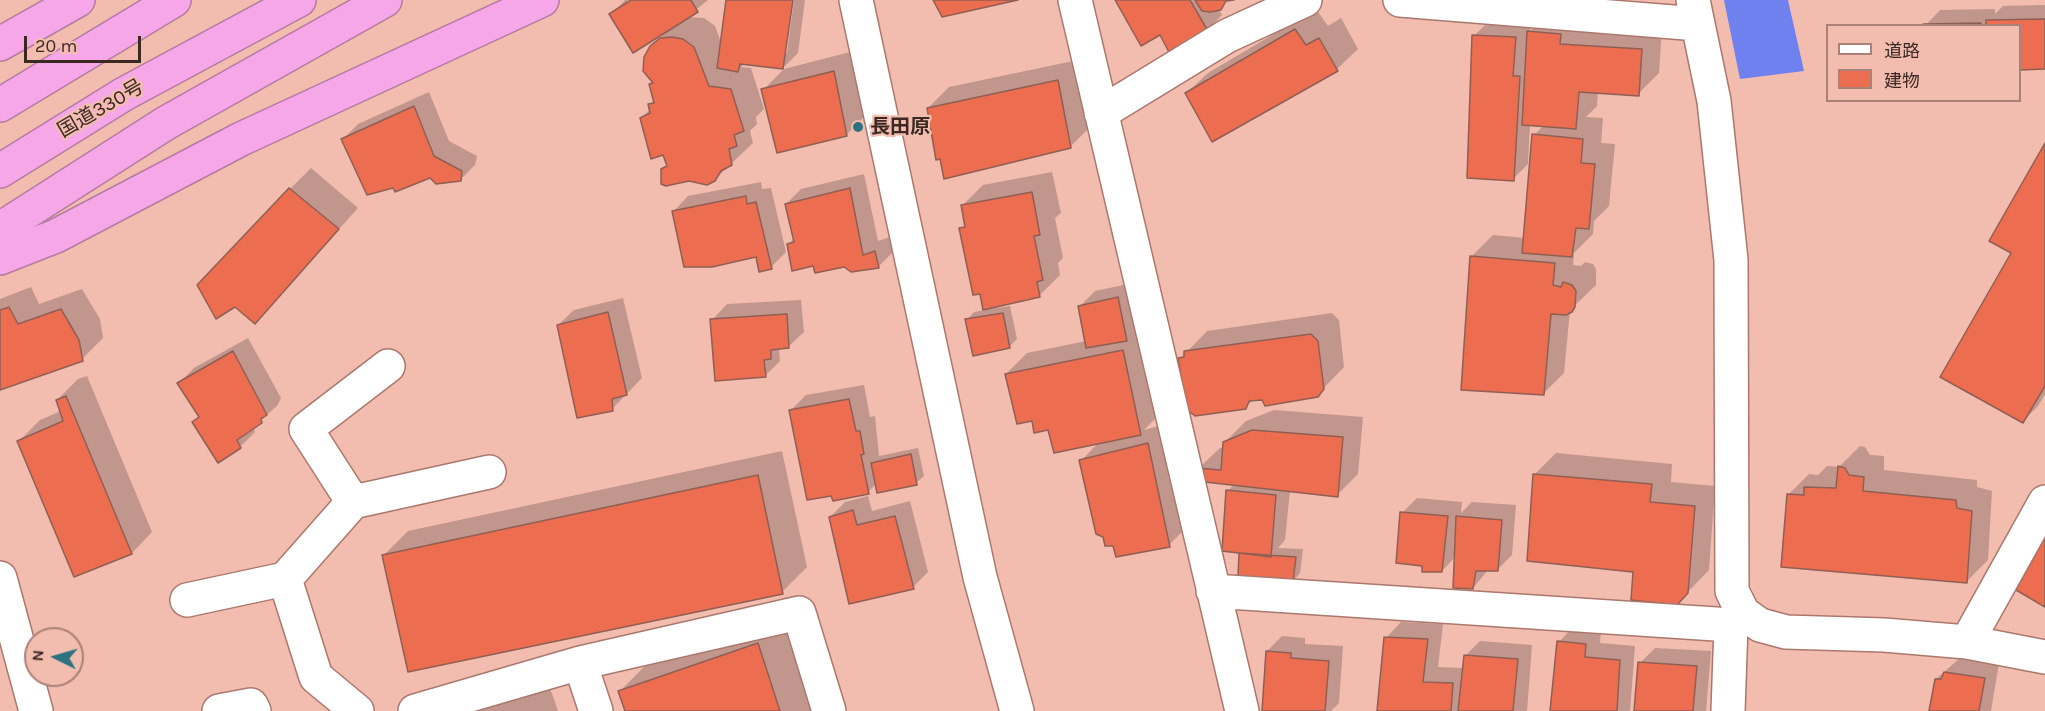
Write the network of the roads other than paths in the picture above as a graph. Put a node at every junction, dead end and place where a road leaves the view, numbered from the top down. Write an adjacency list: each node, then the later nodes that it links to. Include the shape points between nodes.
1 (78, 0): 12 (highway)
2 (174, 0): 13 (highway)
3 (299, 0): 15 (highway, 国道330号, via 124,94)
4 (385, 0): 16 (highway, via 166,123)
5 (542, 0): 17 (highway, via 241,139 56,236)
6 (856, 0): 37 (street, via 980,577)
7 (1075, 0): 14 (street)
8 (1305, 0): 14 (street, via 1227,36)
9 (1400, 0): 10 (street)
10 (1459, 2): 11 (street)
11 (1696, 12): 26 (street, via 1714,100 1731,260 1732,591)
12 (0, 44)
13 (0, 105)
14 (1101, 113): 24 (street)
15 (0, 171)
16 (0, 229)
17 (0, 258)
18 (388, 366): 20 (street, via 306,429)
19 (489, 472): 20 (street)
20 (353, 502): 23 (street)
21 (2045, 502): 27 (street)
22 (0, 578): 30 (street)
23 (285, 579): 25 (street); 33 (street, via 316,677)
24 (1213, 591): 26 (street); 38 (street)
25 (187, 600)
26 (1737, 619): 27 (street, via 1786,632); 39 (street)
27 (1967, 642): 28 (street)
28 (2045, 657)
29 (580, 663): 34 (street); 35 (street); 36 (street, via 799,613)
30 (36, 711)
31 (219, 711): 32 (street, via 251,705)
32 (254, 711)
33 (357, 711)
34 (415, 711)
35 (596, 711)
36 (829, 711)
37 (1017, 711)
38 (1242, 711)
39 (1728, 711)

